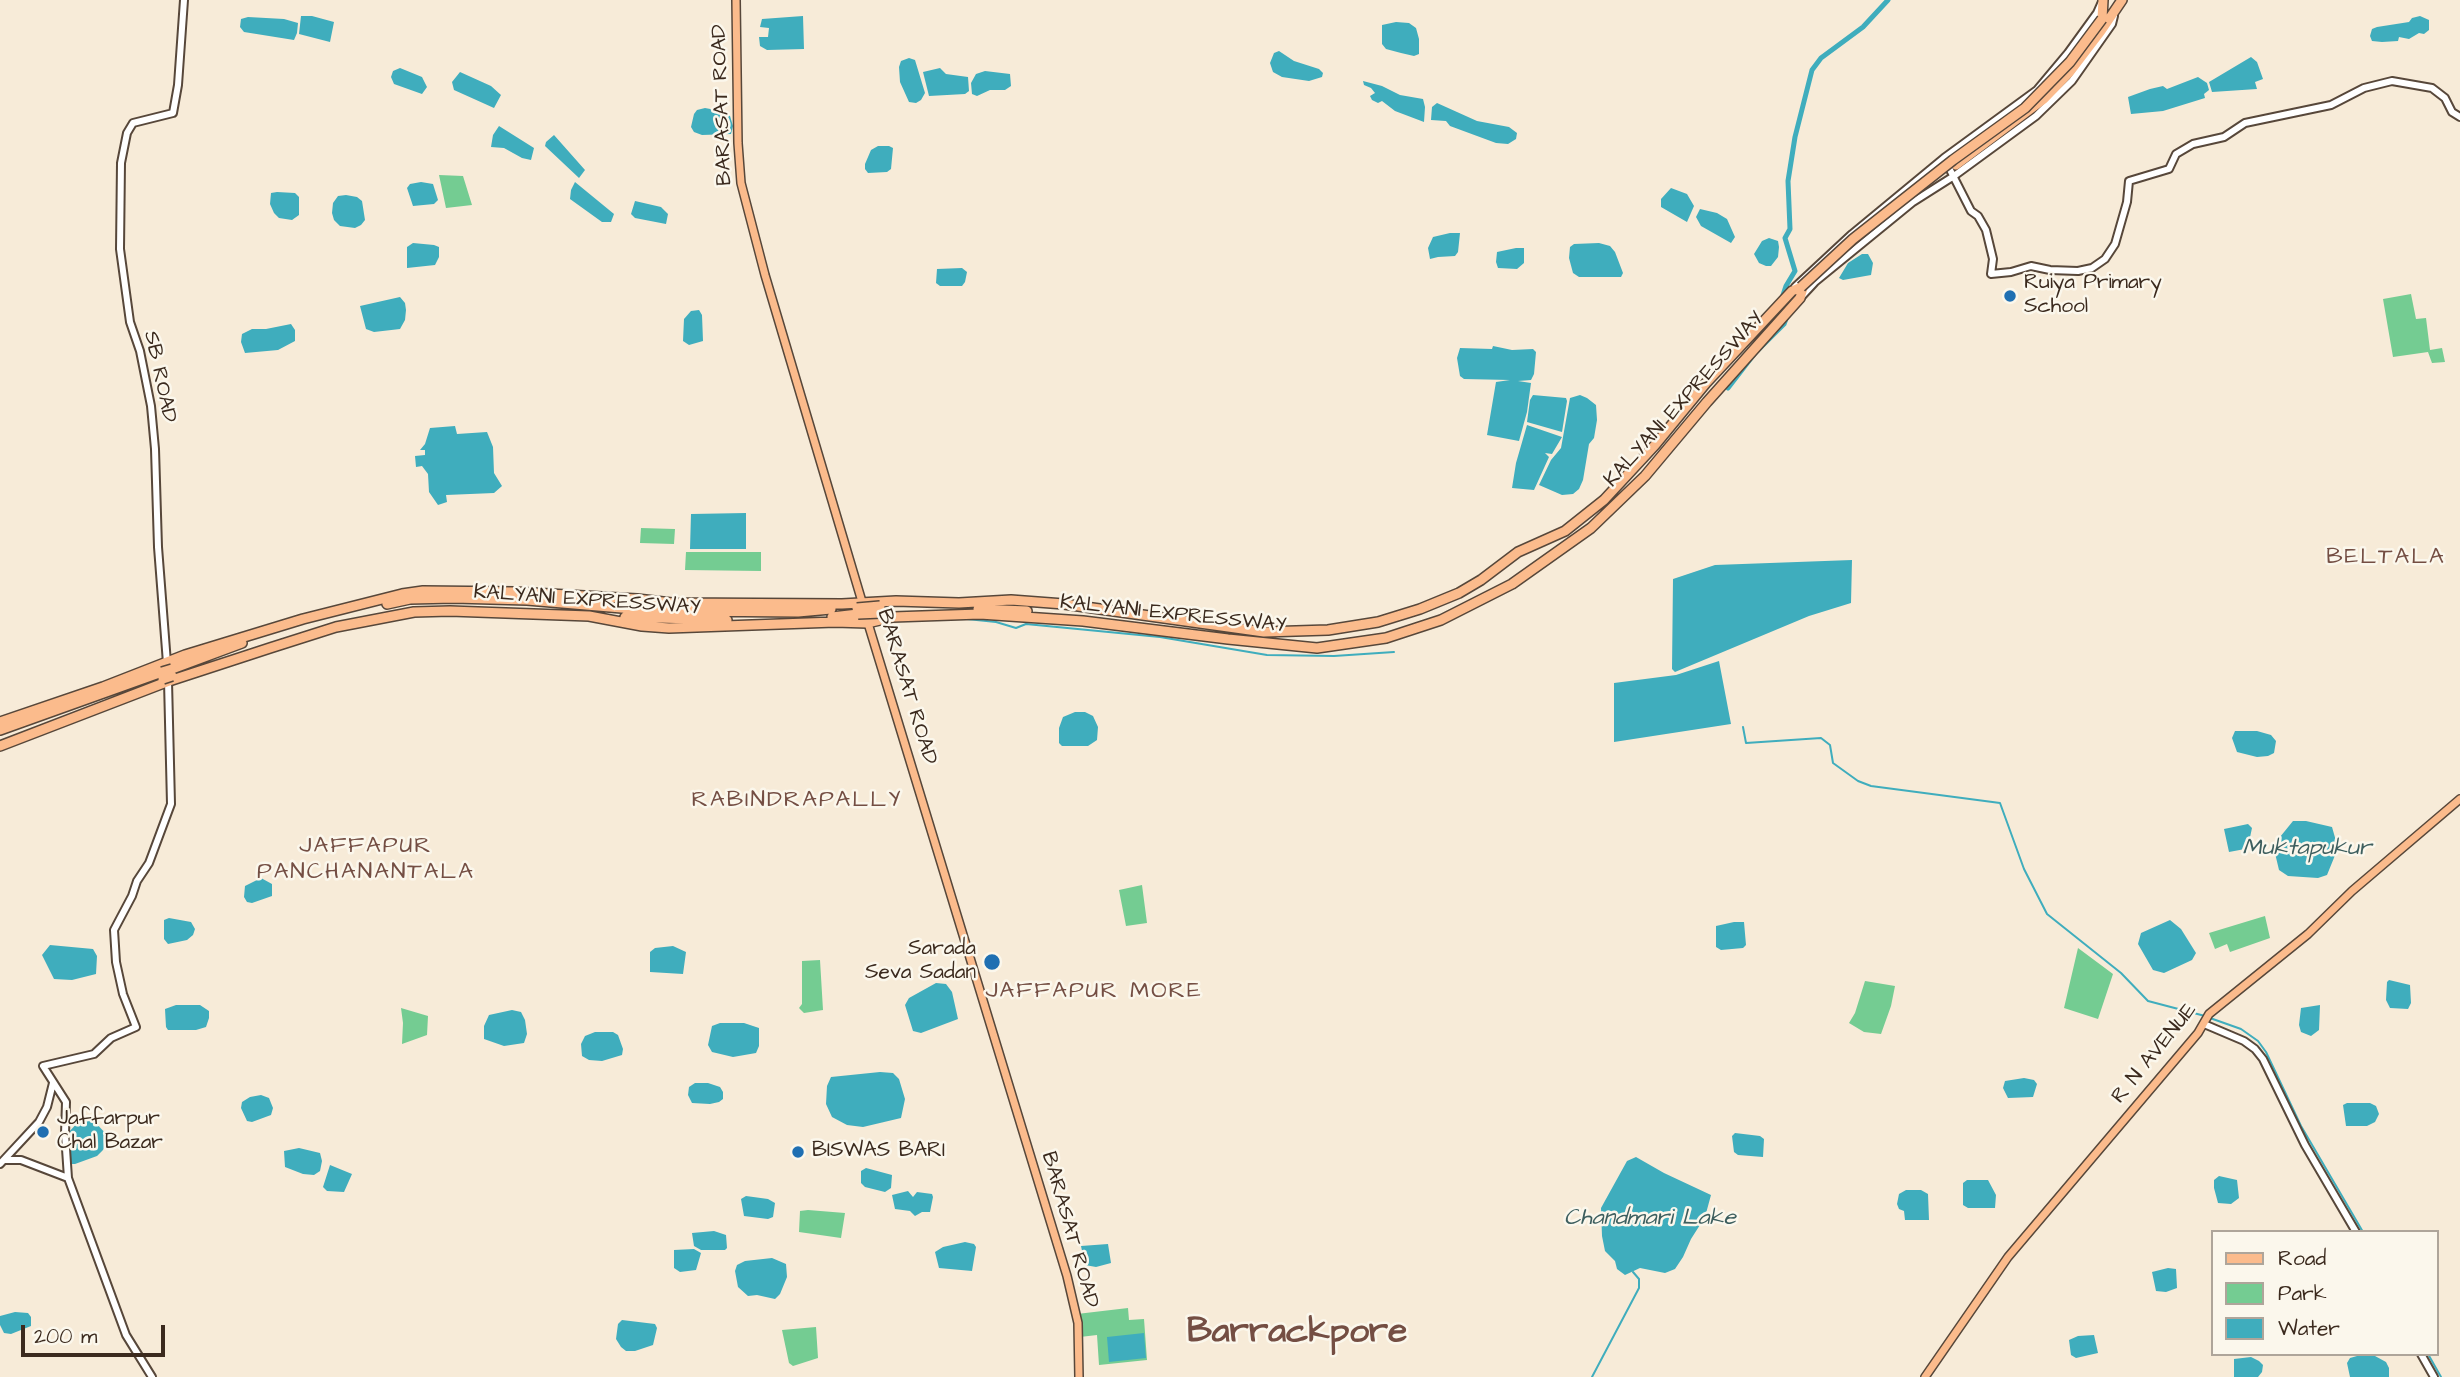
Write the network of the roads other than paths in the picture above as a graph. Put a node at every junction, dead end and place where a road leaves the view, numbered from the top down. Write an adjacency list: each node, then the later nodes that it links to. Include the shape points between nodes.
1 (184, 0): 16 (street, SB ROAD, via 173,113 133,123 121,163 120,249 130,322 151,406)
2 (736, 0): 12 (main road, BARASAT ROAD, via 741,183)
3 (2102, 1): 6 (street, KALYANI EXPRESSWAY, via 2037,90); 8 (highway, KALYANI EXPRESSWAY, bridge, via 2102,19 2070,62 2025,108 1853,239)
4 (2119, 4): 7 (street, KALYANI EXPRESSWAY, via 2112,23 2062,91 2036,116); 8 (highway, KALYANI EXPRESSWAY, bridge, via 2069,73 2044,99 1863,234)
5 (2460, 117): 7 (street, via 2432,88 2392,81 2331,104 2245,123 2224,137 2186,147 2176,154 2169,169 2129,181 2115,244 2105,259 2078,271 2031,266 1991,274 1993,259 1986,230)
6 (1944, 158): 7 (street); 8 (street, KALYANI EXPRESSWAY, via 1852,234)
7 (1952, 174): 9 (street, KALYANI EXPRESSWAY)
8 (1799, 288): 9 (highway); 10 (highway, KALYANI EXPRESSWAY, via 1783,301)
9 (1800, 298): 10 (highway, KALYANI EXPRESSWAY)
10 (1778, 315): 13 (highway, via 1706,383 1604,500 1565,531 1518,552 1459,593 1378,622 1328,630 1264,632); 15 (highway, KALYANI EXPRESSWAY, via 1645,476 1591,527 1512,584 1441,620 1385,638 1317,648)
11 (1011, 607): 12 (highway, bridge); 13 (highway); 15 (highway, via 1131,621)
12 (859, 608): 13 (highway, via 1012,600); 14 (main road, BARASAT ROAD); 16 (highway, via 771,620 689,620 627,613 412,607 352,618); 16 (highway, KALYANI EXPRESSWAY, via 423,591 279,626)
13 (1138, 615)
14 (867, 623): 15 (highway, KALYANI EXPRESSWAY, via 893,617 980,614); 16 (highway, KALYANI EXPRESSWAY, via 669,628 589,616 414,612 336,627); 29 (main road, BARASAT ROAD, via 1067,1276 1078,1323)
15 (1134, 626)
16 (167, 673): 17 (highway, KALYANI EXPRESSWAY, via 103,687); 18 (highway); 19 (highway); 20 (highway, KALYANI EXPRESSWAY); 23 (street, SB ROAD, via 171,804 149,863 114,930 123,994 136,1027 110,1038 94,1054 43,1066)
17 (0, 722)
18 (0, 730)
19 (0, 740)
20 (0, 746)
21 (2460, 799): 22 (main road, R N AVENUE)
22 (2206, 1019): 26 (street, via 2244,1041 2263,1059 2305,1145); 30 (main road, R N AVENUE, via 2008,1257)
23 (53, 1083): 24 (street, via 39,1122); 25 (street, via 66,1102)
24 (2, 1162): 25 (street, via 21,1160)
25 (68, 1178): 28 (street, via 126,1335)
26 (2355, 1230)
27 (2422, 1356): 31 (street)
28 (152, 1377)
29 (1079, 1377)
30 (1925, 1377)
31 (2434, 1377)

